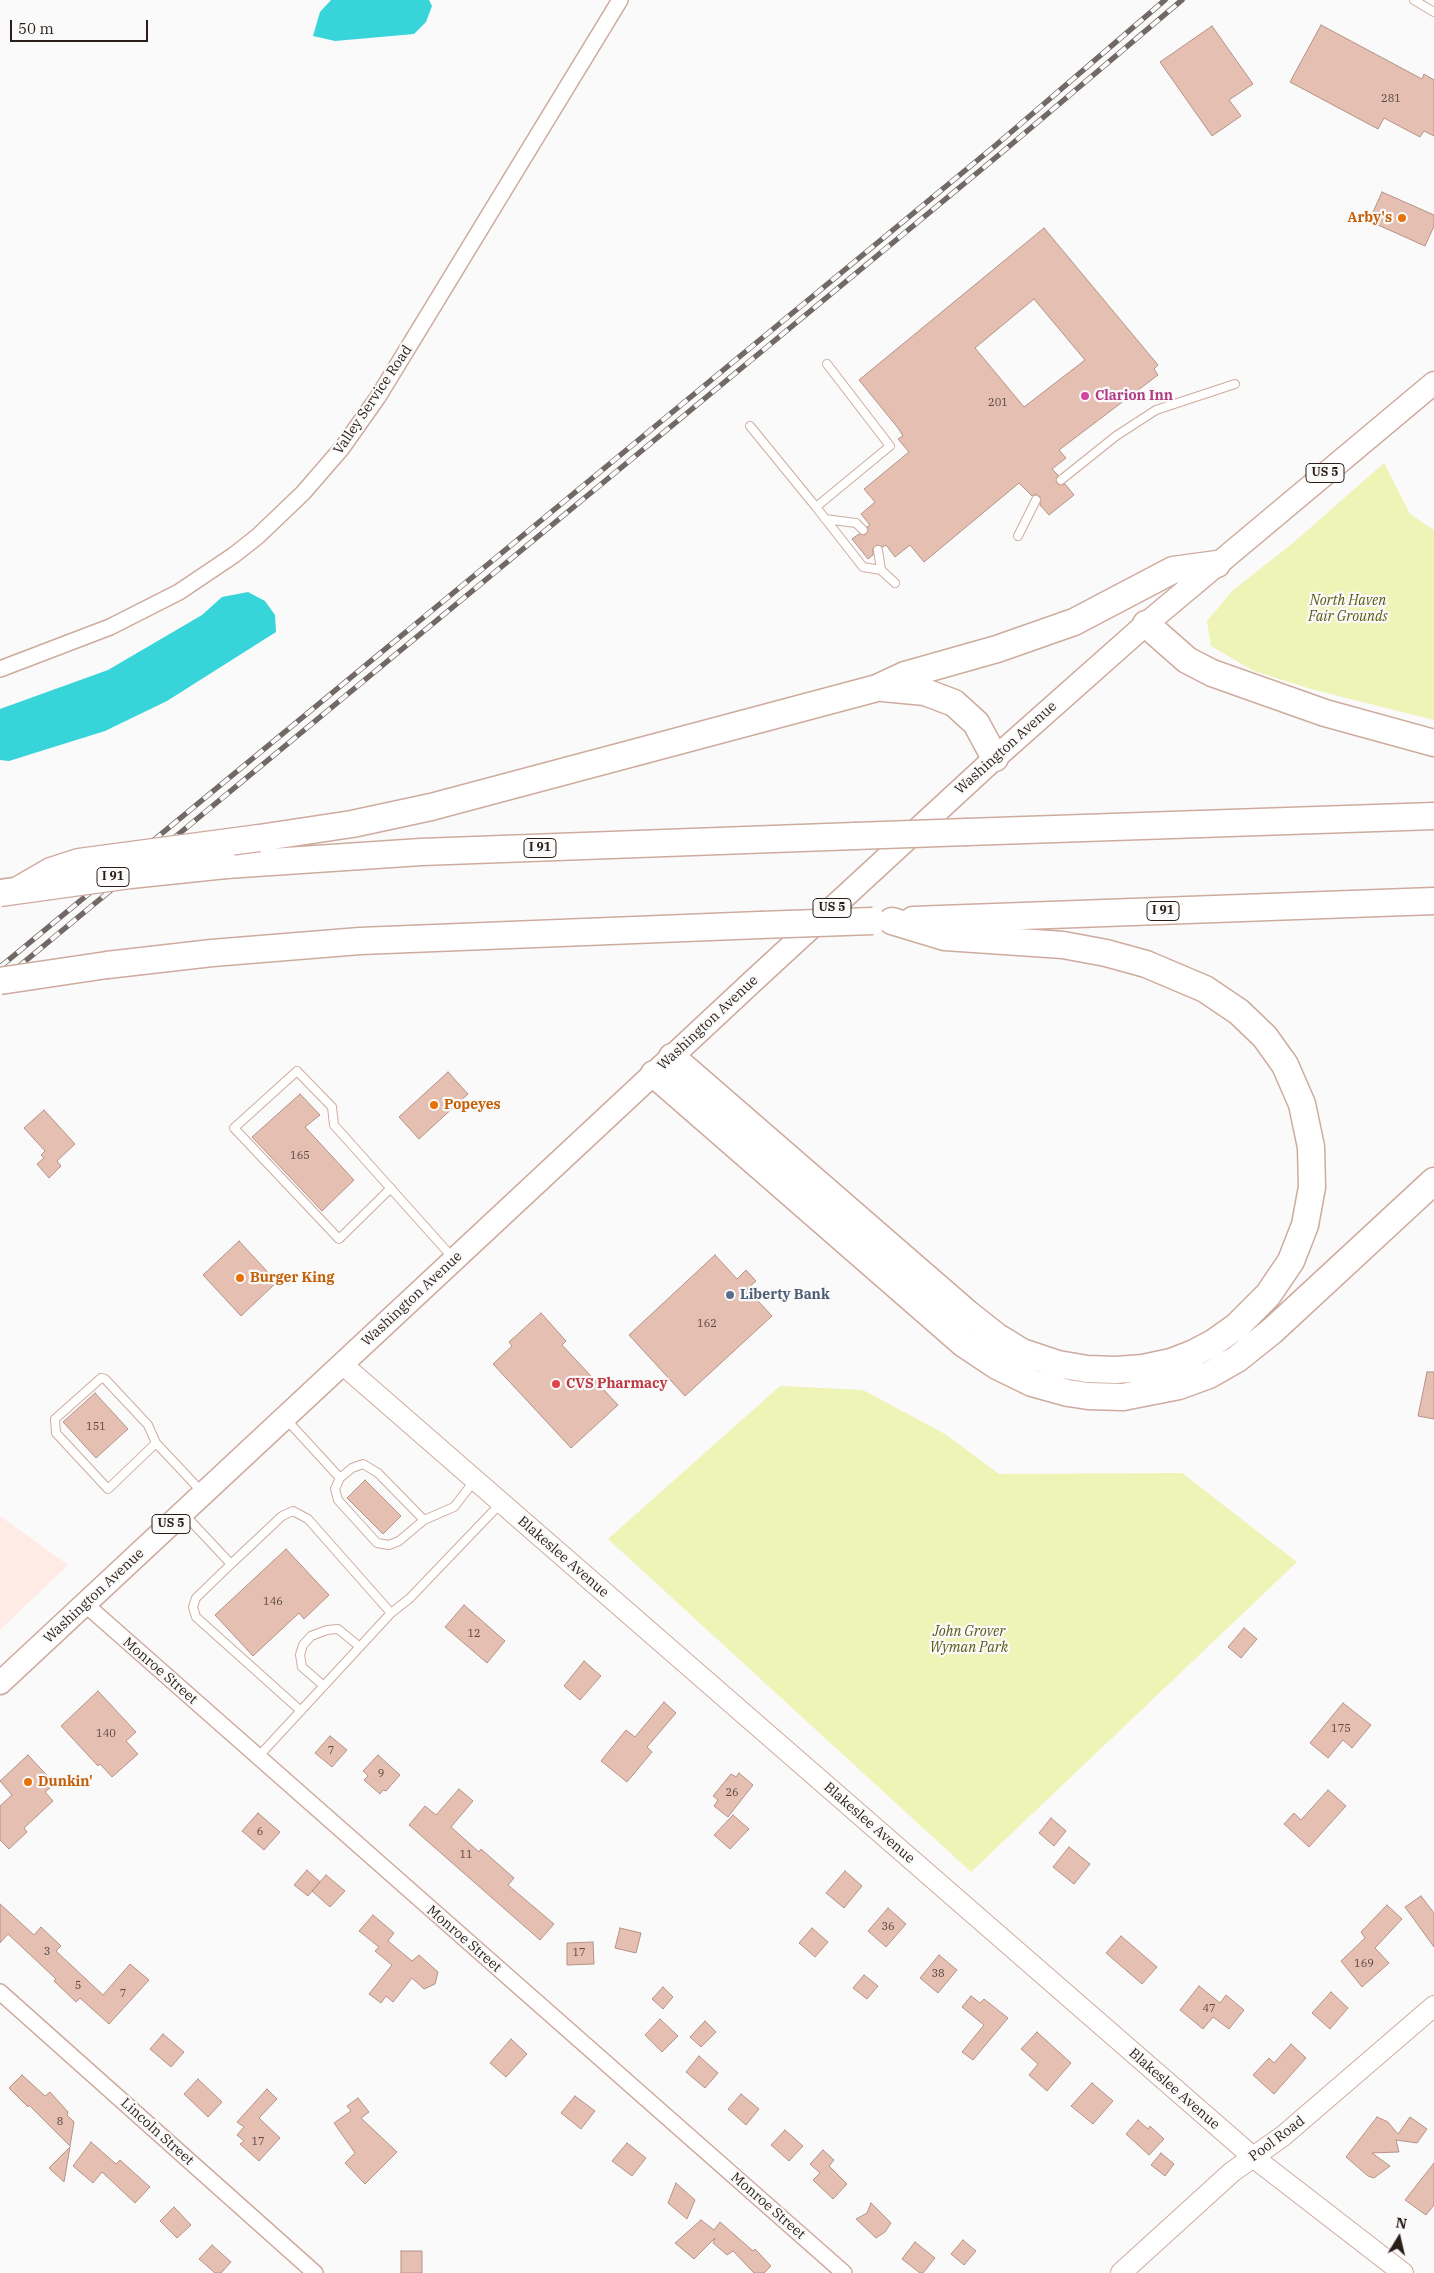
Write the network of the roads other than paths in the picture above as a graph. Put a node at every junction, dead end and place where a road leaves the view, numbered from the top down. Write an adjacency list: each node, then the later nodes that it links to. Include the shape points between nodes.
1 (620, 0): 19 (street, Valley Service Road, via 378,397 342,448 303,494 234,555 179,592 110,627)
2 (1414, 0): 3 (lane)
3 (1434, 12)
4 (827, 364): 10 (lane, via 890,446)
5 (1434, 383): 15 (main road, Washington Avenue / US 5)
6 (1235, 384): 8 (lane, via 1156,410 1116,436)
7 (750, 426): 10 (lane)
8 (1061, 480)
9 (1036, 500): 13 (lane)
10 (816, 507): 11 (lane)
11 (825, 519): 12 (lane, via 856,523); 16 (lane, via 863,567)
12 (863, 530)
13 (1018, 536)
14 (878, 550): 16 (lane)
15 (1217, 564): 18 (main road, Washington Avenue / US 5); 20 (highway, via 1173,570 1074,622 997,649 905,675)
16 (881, 570): 17 (lane)
17 (896, 583)
18 (1146, 624): 21 (highway, via 1188,660 1212,673 1325,713); 22 (main road, Washington Avenue / US 5)
19 (0, 670)
20 (877, 688): 22 (highway, via 925,692 954,703 976,723); 24 (highway, bridge, via 431,807 352,824 79,862 51,871)
21 (1434, 743)
22 (995, 758): 28 (main road, Washington Avenue / US 5)
23 (1434, 816): 24 (highway, I 91, bridge, via 421,852 226,865)
24 (9, 892)
25 (1434, 901): 26 (highway, I 91)
26 (882, 921): 27 (highway, I 91, bridge, via 360,941 222,952); 28 (highway, via 946,937 1063,945 1140,962 1205,989 1239,1012 1265,1037 1285,1065 1302,1104 1311,1147 1312,1188 1305,1225 1291,1261 1268,1295 1241,1323 1194,1353 1142,1368 1086,1369 1022,1352 967,1313)
27 (0, 981)
28 (663, 1065): 29 (highway, via 964,1344 997,1366 1032,1383 1068,1393 1123,1397 1165,1390 1209,1375 1237,1359 1272,1331); 31 (main road, Washington Avenue / US 5)
29 (1434, 1181)
30 (391, 1188): 30 (lane, via 334,1125 332,1107 298,1071 234,1128 339,1239); 31 (lane)
31 (455, 1259): 32 (main road, Washington Avenue / US 5)
32 (342, 1364): 33 (main road, Washington Avenue / US 5); 36 (street, Blakeslee Avenue)
33 (285, 1418): 35 (lane); 37 (main road, Washington Avenue / US 5)
34 (156, 1444): 34 (lane, via 148,1424 106,1379 101,1378 55,1419 56,1432 108,1489); 37 (lane)
35 (340, 1478): 40 (lane, via 363,1464 378,1473); 40 (lane, via 335,1489 338,1500 377,1543 390,1545 399,1541)
36 (475, 1480): 38 (street, Blakeslee Avenue); 40 (lane, via 454,1507)
37 (203, 1493): 39 (main road, Washington Avenue / US 5)
38 (501, 1503): 43 (lane, via 409,1599); 51 (street, Blakeslee Avenue)
39 (183, 1512): 41 (lane); 42 (main road, Washington Avenue / US 5)
40 (424, 1520)
41 (231, 1564): 43 (lane, via 282,1516 293,1511 308,1519); 47 (lane, via 196,1598 193,1607 196,1617)
42 (85, 1604): 45 (main road, Washington Avenue / US 5); 48 (street, Monroe Street)
43 (391, 1613): 44 (lane)
44 (360, 1647): 46 (lane); 46 (lane, via 338,1629 311,1636 300,1655 302,1667)
45 (0, 1683)
46 (324, 1686): 47 (lane)
47 (301, 1711): 48 (lane)
48 (258, 1757): 53 (street, Monroe Street)
49 (0, 1992): 52 (street, Lincoln Street)
50 (1434, 2006): 51 (street, Pool Road, via 1283,2136)
51 (1253, 2157): 54 (street, Pool Road, via 1232,2172); 55 (street, Blakeslee Avenue)
52 (315, 2273)
53 (844, 2273)
54 (1121, 2273)
55 (1403, 2273)

